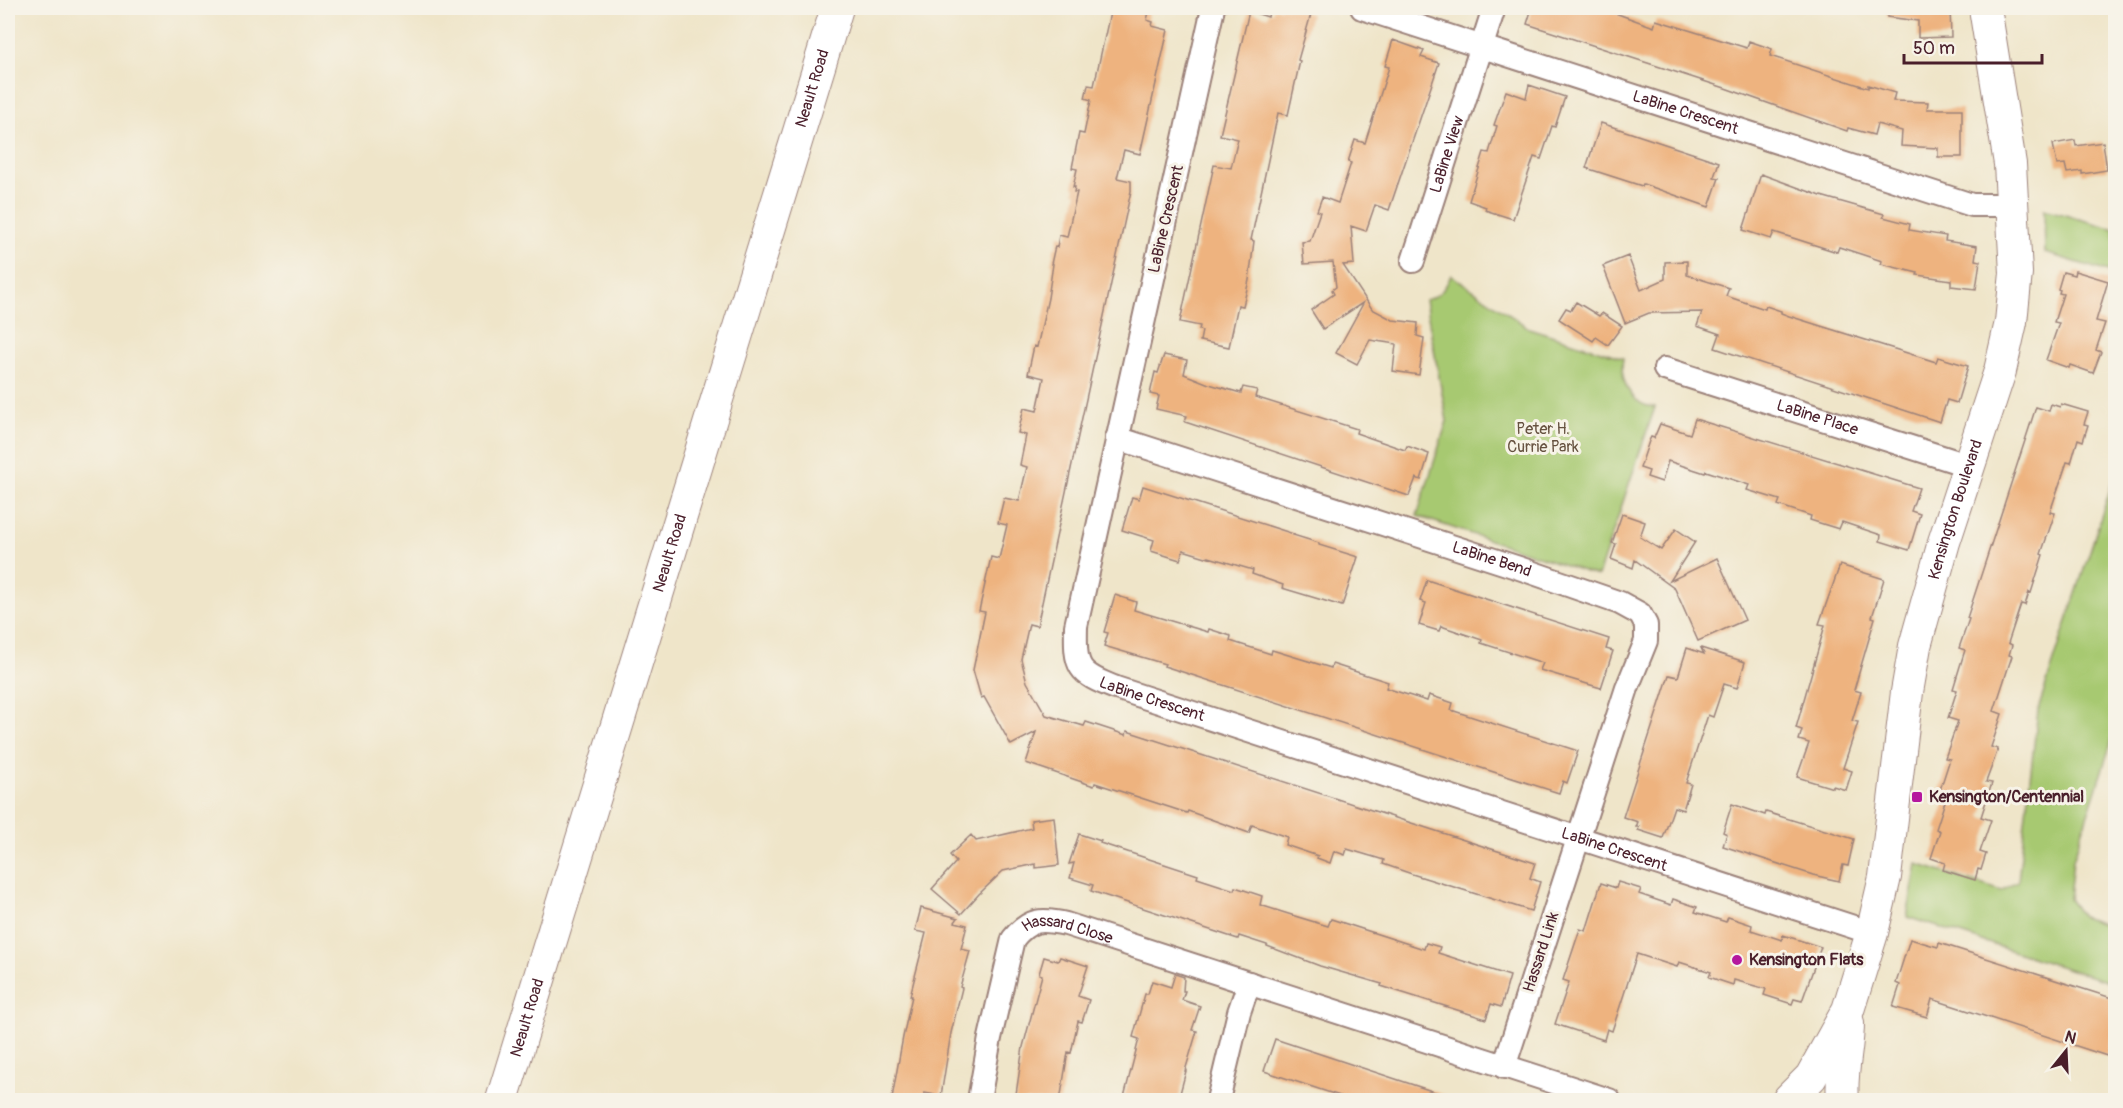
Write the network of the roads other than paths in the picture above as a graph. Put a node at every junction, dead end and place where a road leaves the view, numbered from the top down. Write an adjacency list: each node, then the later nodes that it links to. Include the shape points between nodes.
1 (837, 8): 18 (main road, Neault Road)
2 (1213, 8): 10 (street, LaBine Crescent)
3 (1362, 8): 6 (street, LaBine Crescent)
4 (1494, 8): 6 (street, LaBine View)
5 (1985, 8): 7 (main road, Kensington Boulevard)
6 (1481, 45): 7 (street, LaBine Crescent, via 1972,205); 8 (street, LaBine View)
7 (2013, 206): 11 (main road, Kensington Boulevard, via 2016,273 2011,321 2000,371)
8 (1413, 261)
9 (1665, 369): 11 (street, LaBine Place)
10 (1117, 438): 12 (street, LaBine Crescent, via 1076,626 1075,655 1082,670 1116,688); 12 (street, LaBine Bend, via 1519,568 1620,603 1640,614 1646,625 1646,641)
11 (1970, 466): 13 (main road, Kensington Boulevard, via 1915,646 1885,877)
12 (1579, 837): 13 (street, LaBine Crescent); 16 (street, Hassard Link)
13 (1872, 933): 15 (main road, Kensington Boulevard)
14 (1249, 983): 16 (street, Hassard Close); 19 (street, Hassard Close, via 1066,924 1045,920 1031,923 1013,939); 20 (street)
15 (1848, 1010): 17 (main road, Kensington Boulevard); 22 (main road, Kensington Boulevard)
16 (1504, 1067): 21 (street, Hassard Close)
17 (1796, 1100)
18 (502, 1101)
19 (979, 1101)
20 (1218, 1101)
21 (1609, 1101)
22 (1843, 1101)

